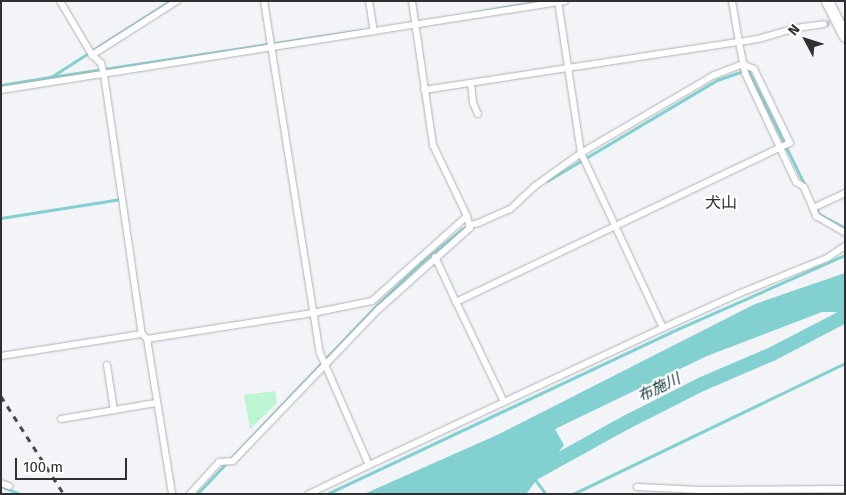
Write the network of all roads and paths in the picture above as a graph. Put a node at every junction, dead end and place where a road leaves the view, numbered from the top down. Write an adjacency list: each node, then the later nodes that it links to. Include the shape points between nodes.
1 (60, 1): 15 (street)
2 (177, 1): 15 (street)
3 (264, 1): 14 (street)
4 (369, 1): 11 (street)
5 (412, 1): 10 (street)
6 (732, 1): 13 (street)
7 (828, 1): 12 (highway)
8 (561, 2): 10 (street); 17 (street)
9 (824, 24): 13 (street)
10 (416, 26): 11 (street); 21 (street)
11 (374, 32): 14 (street)
12 (845, 36)
13 (739, 42): 16 (street); 17 (street)
14 (271, 48): 18 (street); 34 (street)
15 (92, 55): 18 (street, via 101,63)
16 (743, 64): 23 (street); 23 (street, via 754,68 790,143); 24 (street, via 714,75)
17 (570, 67): 19 (street); 24 (street)
18 (104, 75): 20 (street); 36 (street)
19 (471, 82): 21 (street); 22 (street)
20 (1, 90)
21 (424, 90): 27 (street, via 433,145)
22 (478, 114)
23 (780, 149): 26 (street); 29 (street)
24 (581, 153): 28 (street, via 535,186 510,209); 29 (street)
25 (845, 193): 26 (street)
26 (813, 208): 30 (street, via 816,216)
27 (467, 216): 28 (street); 34 (street, via 372,301)
28 (469, 225): 32 (street, via 470,228)
29 (616, 226): 33 (street); 35 (street)
30 (845, 233)
31 (845, 246): 35 (street, via 827,258)
32 (435, 257): 33 (street); 39 (street, via 378,309)
33 (456, 302): 40 (street)
34 (313, 313): 36 (street); 39 (street)
35 (663, 328): 40 (street)
36 (144, 336): 37 (street); 41 (street)
37 (1, 356)
38 (108, 366): 42 (street)
39 (324, 366): 44 (street); 50 (street, via 233,461 219,462)
40 (504, 402): 44 (street)
41 (156, 403): 42 (street); 49 (street)
42 (114, 410): 43 (street)
43 (61, 419)
44 (369, 465): 51 (street)
45 (1, 483): 46 (street)
46 (9, 486)
47 (637, 486): 48 (street, via 700,490)
48 (845, 489)
49 (172, 494)
50 (190, 494)
51 (309, 494)

